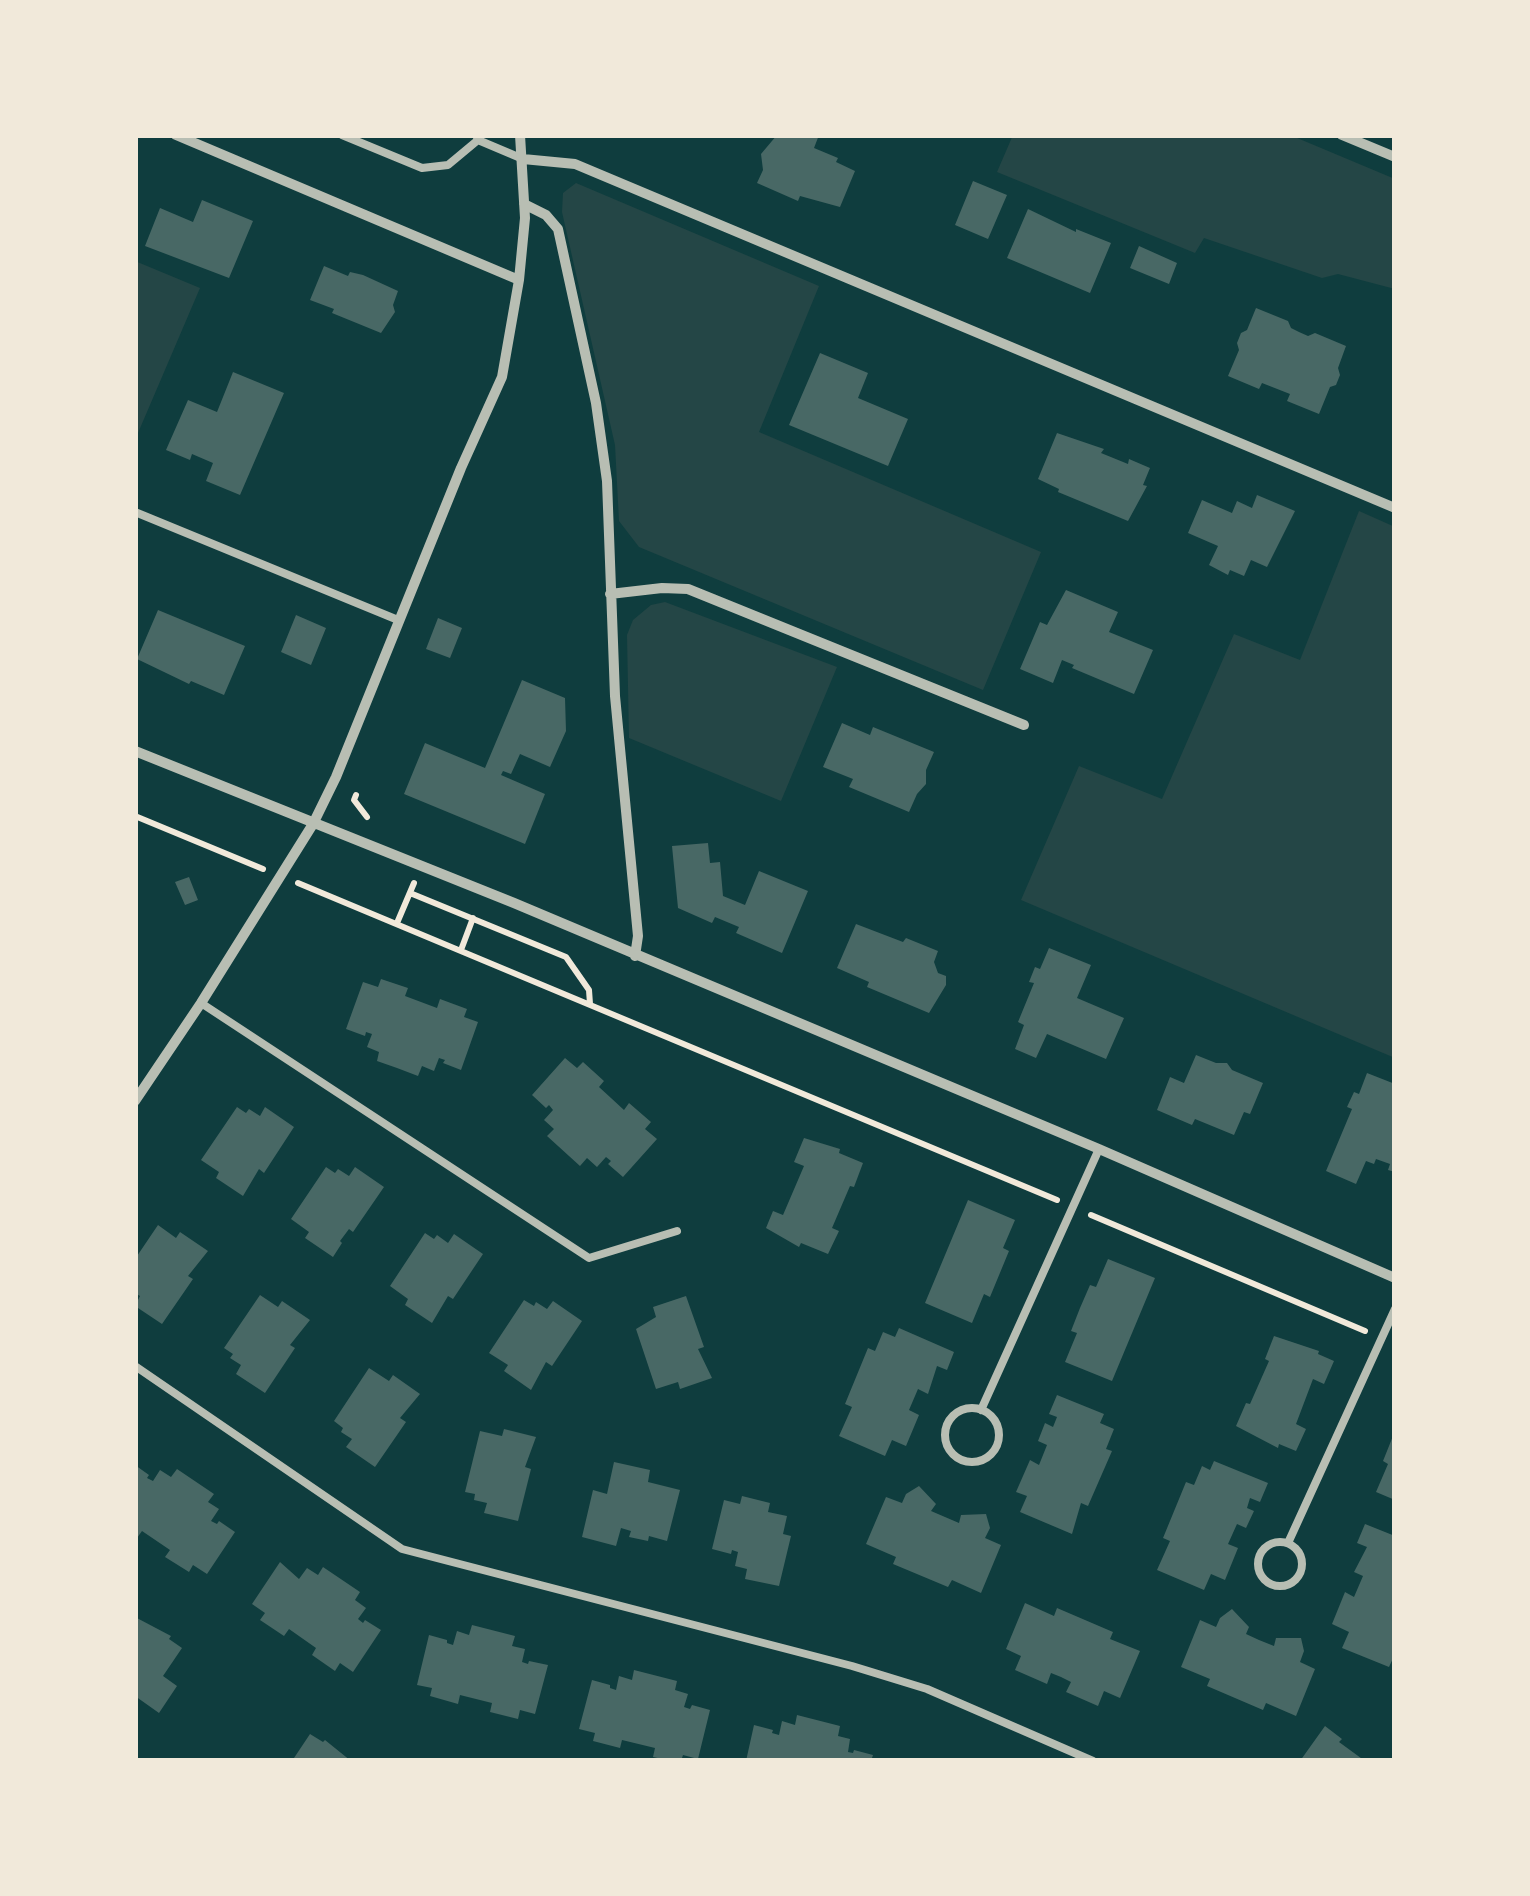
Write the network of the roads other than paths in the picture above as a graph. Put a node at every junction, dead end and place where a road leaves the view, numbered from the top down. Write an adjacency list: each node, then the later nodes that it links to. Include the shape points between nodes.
1 (176, 135): 9 (street)
2 (342, 135): 5 (lane, via 422,168 448,165)
3 (520, 135): 7 (street)
4 (1342, 135): 6 (street)
5 (477, 138): 7 (lane)
6 (1395, 157)
7 (524, 159): 8 (street); 10 (street, via 574,164)
8 (524, 204): 9 (street); 12 (street, via 553,220 562,248 607,481)
9 (519, 280): 13 (street, via 502,378)
10 (1395, 508)
11 (135, 512): 13 (lane)
12 (610, 594): 14 (street, via 688,589); 17 (street)
13 (398, 620): 16 (street)
14 (1024, 725)
15 (135, 750): 16 (street)
16 (313, 824): 17 (street); 18 (street)
17 (635, 956): 20 (street)
18 (201, 1003): 19 (street); 21 (lane, via 589,1258)
19 (135, 1101)
20 (1099, 1148): 22 (street); 25 (lane)
21 (677, 1232)
22 (1395, 1278)
23 (1395, 1309): 26 (lane)
24 (135, 1366): 27 (lane, via 402,1549 852,1666 927,1690)
25 (981, 1410): 25 (lane, via 964,1409 946,1427 950,1452 964,1461 982,1461 995,1448 998,1430)
26 (1288, 1543): 26 (lane, via 1273,1542 1261,1551 1257,1566 1269,1584 1290,1584 1300,1574 1302,1559)
27 (1093, 1761)

